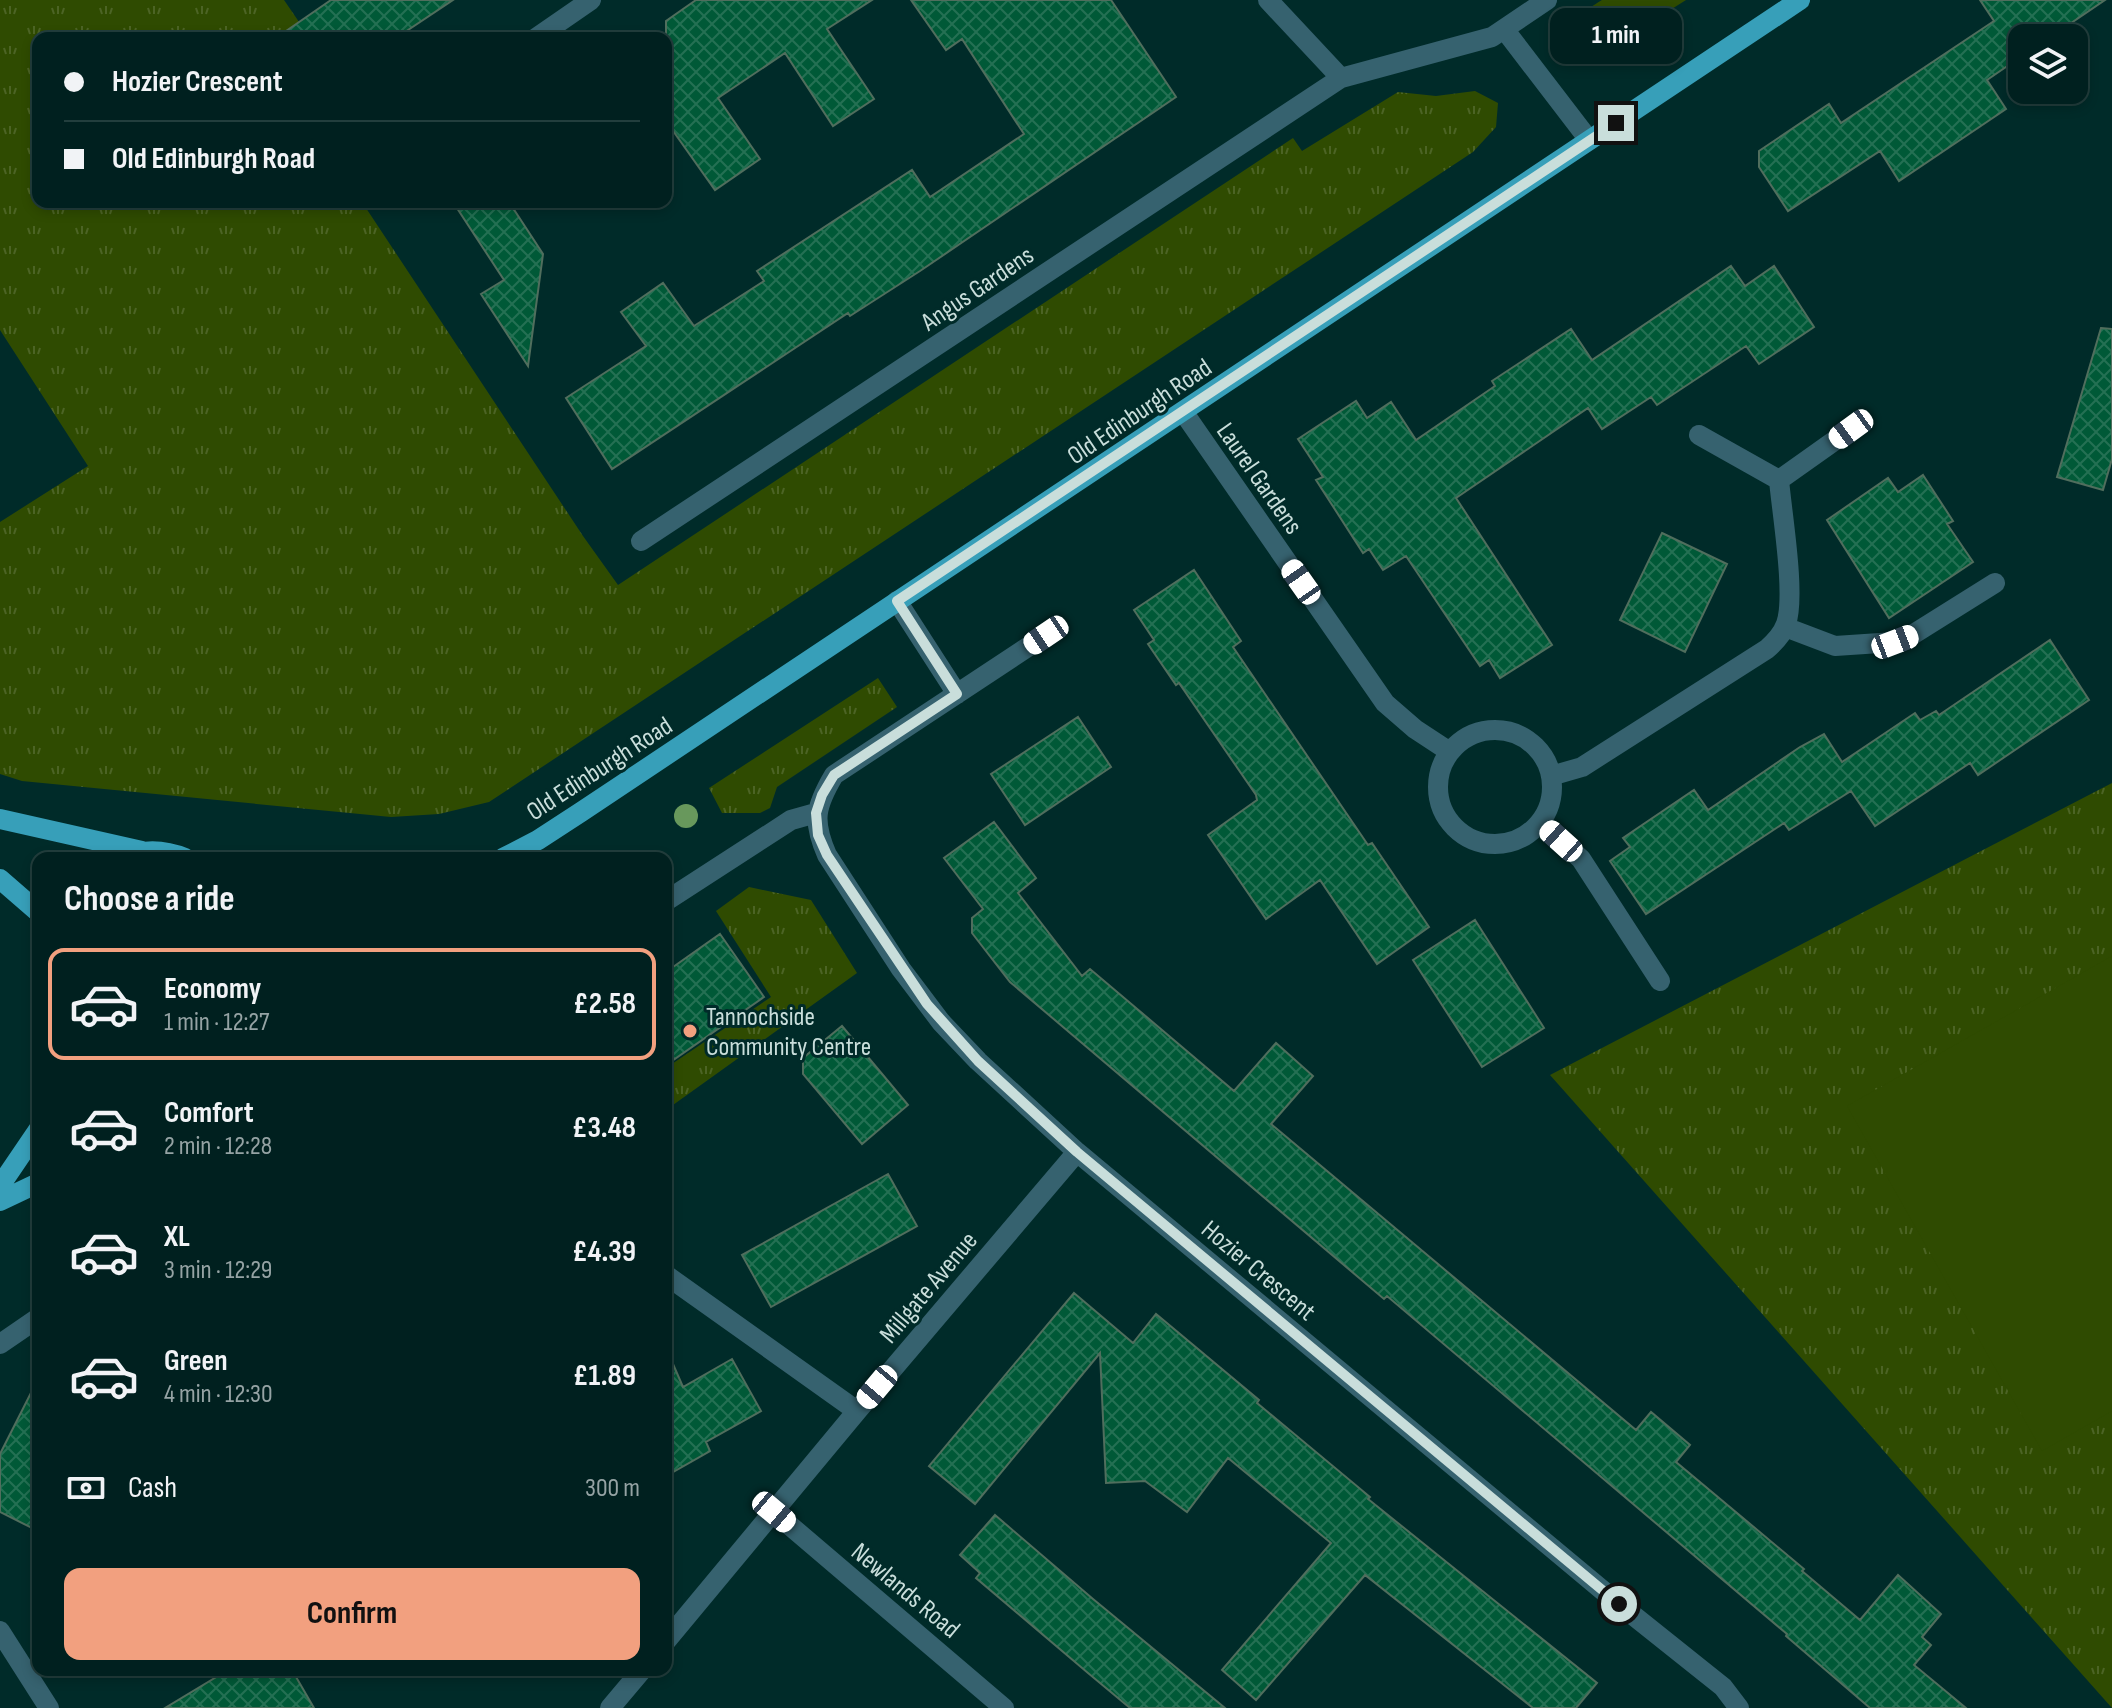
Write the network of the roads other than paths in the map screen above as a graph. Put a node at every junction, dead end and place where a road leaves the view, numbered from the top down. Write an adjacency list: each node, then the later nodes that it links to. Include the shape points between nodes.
1 (591, 0): 6 (street)
2 (1268, 0): 7 (street)
3 (1547, 0): 5 (street, Angus Gardens)
4 (1800, 0): 8 (main road, Old Edinburgh Road)
5 (1504, 29): 7 (street, Angus Gardens, via 1492,37); 8 (street)
6 (545, 32)
7 (1341, 78): 13 (street, Angus Gardens)
8 (1589, 140): 9 (main road, Old Edinburgh Road)
9 (1184, 413): 15 (main road, Old Edinburgh Road); 19 (street, Laurel Gardens, via 1385,703)
10 (1851, 429): 12 (street)
11 (1699, 435): 12 (street)
12 (1779, 480): 16 (street, via 1790,601)
13 (641, 541)
14 (1995, 583): 16 (street, via 1895,642 1835,646)
15 (897, 601): 18 (street); 27 (main road, Old Edinburgh Road)
16 (1785, 627): 20 (street, via 1767,649 1741,666 1582,767)
17 (1046, 635): 18 (street)
18 (957, 694): 21 (street, via 834,775)
19 (1450, 752): 20 (street, via 1478,732 1513,732 1541,752); 23 (street, via 1438,789 1442,809 1468,838 1507,843 1526,836)
20 (1551, 776): 23 (street, via 1550,804)
21 (816, 813): 29 (street, via 791,820); 33 (street, Hozier Crescent, via 827,855 941,1022)
22 (0, 819): 24 (main road)
23 (1540, 822): 31 (street, via 1581,859)
24 (142, 851): 25 (main road); 26 (main road)
25 (139, 852)
26 (171, 852)
27 (515, 852)
28 (0, 879): 30 (main road)
29 (672, 897)
30 (32, 907)
31 (1660, 981)
32 (32, 1139): 34 (main road)
33 (1077, 1152): 40 (street, Millgate Avenue); 50 (street, Hozier Crescent, via 1723,1687)
34 (0, 1186)
35 (32, 1186): 36 (main road)
36 (0, 1201)
37 (672, 1279): 40 (street)
38 (32, 1322): 39 (street)
39 (0, 1344)
40 (857, 1411): 41 (street, Millgate Avenue)
41 (774, 1512): 43 (street, Millgate Avenue); 49 (street, Newlands Road)
42 (0, 1631): 44 (street)
43 (672, 1634)
44 (30, 1658)
45 (37, 1676): 47 (street)
46 (637, 1676): 48 (street)
47 (49, 1708)
48 (610, 1708)
49 (1004, 1708)
50 (1739, 1708)

